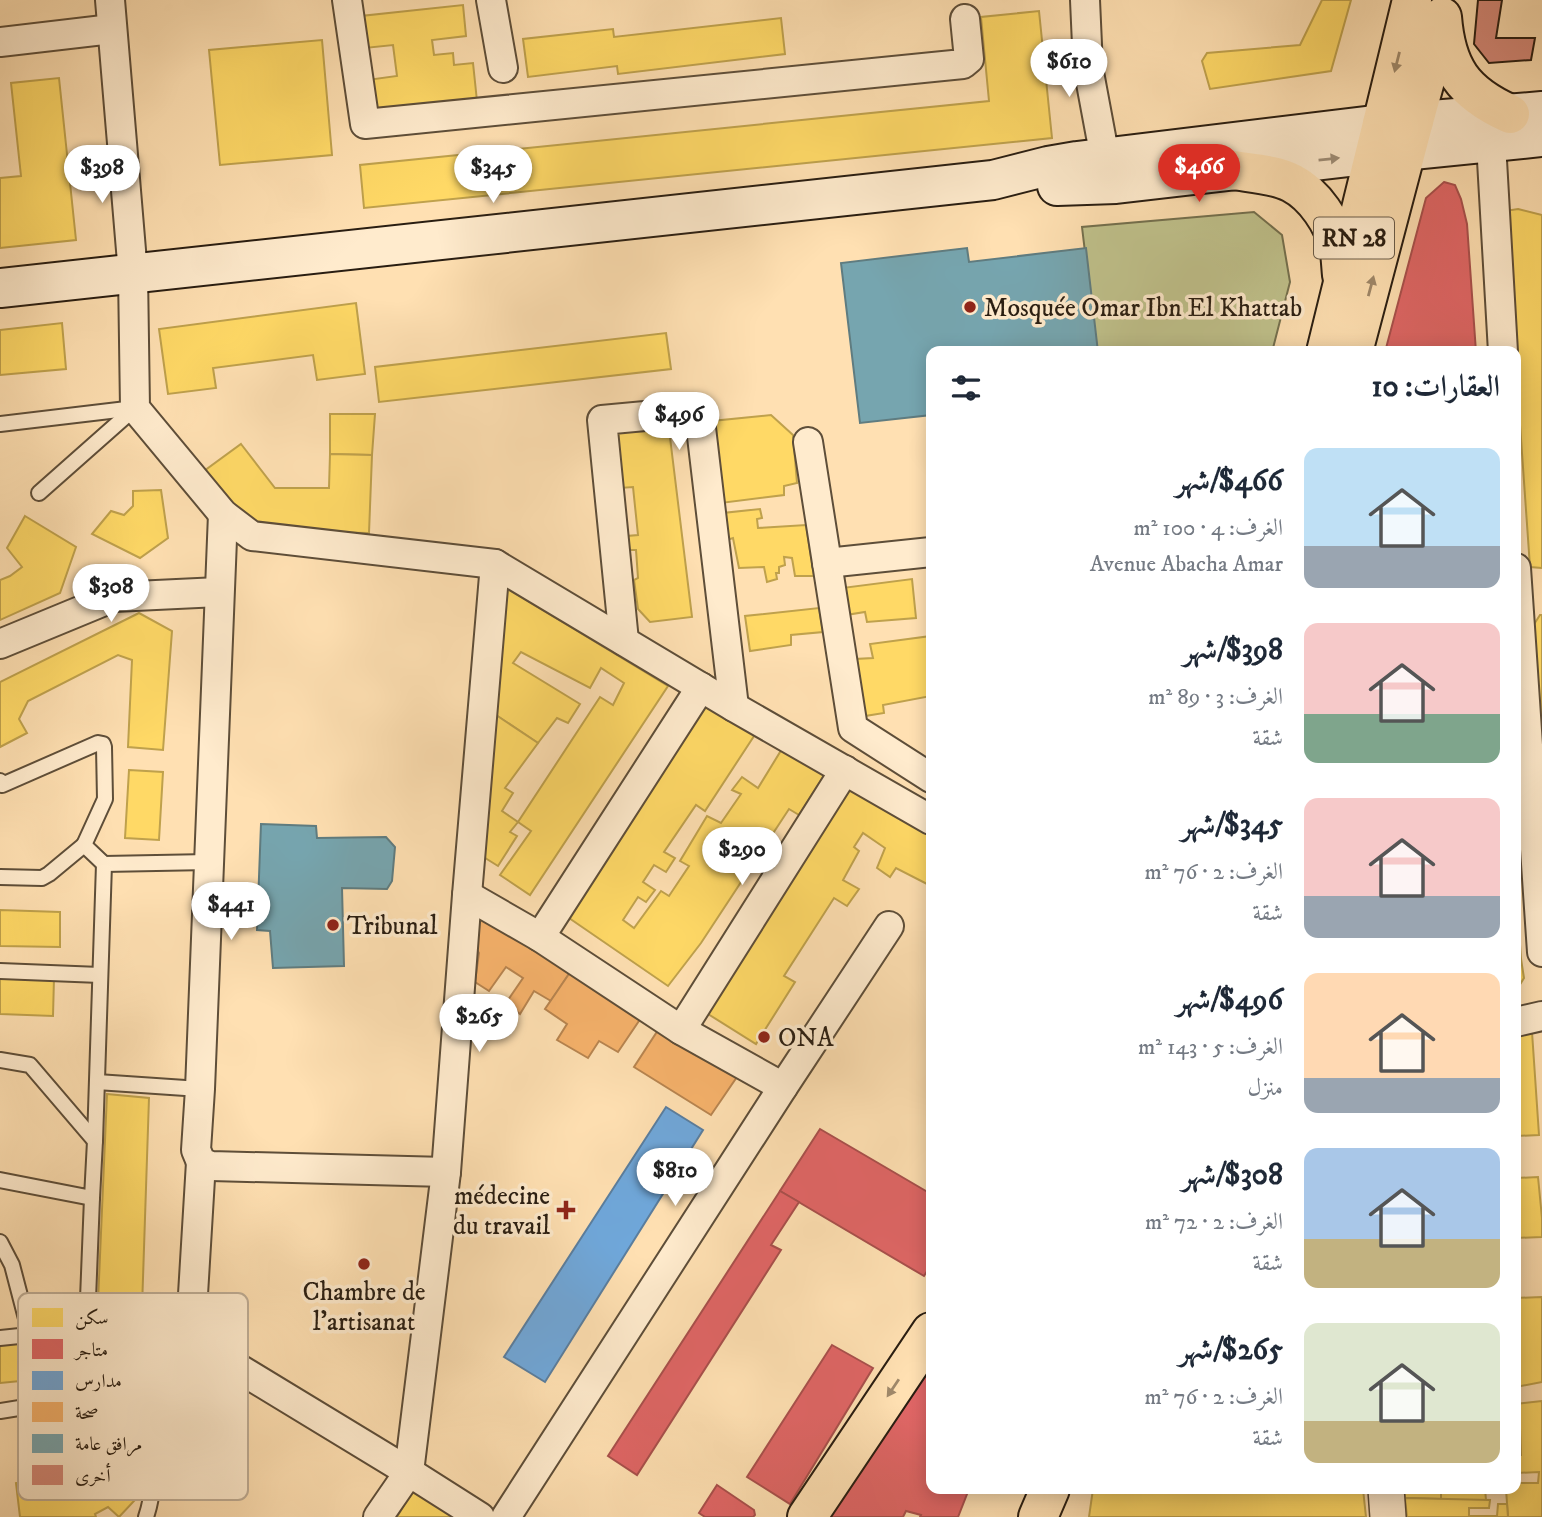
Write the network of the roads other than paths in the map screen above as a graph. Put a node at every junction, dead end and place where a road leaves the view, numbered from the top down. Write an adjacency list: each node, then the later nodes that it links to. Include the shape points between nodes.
1 (110, 0): 7 (street)
2 (347, 0): 6 (street, via 365,124 963,64 969,59)
3 (491, 0): 9 (street)
4 (1085, 0): 14 (street, via 1088,67)
5 (1434, 6): 10 (main road, via 1449,59 1460,77); 12 (main road, RN 28)
6 (964, 19)
7 (112, 29): 8 (street); 15 (street)
8 (0, 42)
9 (503, 68)
10 (1514, 123): 11 (main road); 12 (main road); 20 (street)
11 (1542, 137)
12 (1394, 138): 13 (main road, one-way to 12); 14 (main road); 16 (main road, RN 28); 19 (main road, one-way to 12)
13 (1233, 170): 14 (main road); 16 (main road, via 1293,183 1314,200 1330,223 1339,248)
14 (1110, 171): 15 (main road, via 1048,166 993,180)
15 (133, 274): 17 (main road); 21 (street)
16 (1343, 284): 18 (main road, RN 28)
17 (0, 288)
18 (1328, 346)
19 (1354, 346)
20 (1503, 346)
21 (135, 408): 22 (lane); 24 (lane); 25 (street)
22 (0, 424)
23 (808, 442): 27 (street)
24 (39, 493)
25 (223, 514): 28 (street, via 253,536); 30 (street)
26 (926, 553): 27 (street)
27 (827, 563): 37 (street, via 853,728)
28 (495, 564): 32 (street); 44 (street)
29 (1521, 581): 31 (street)
30 (219, 592): 33 (street, via 114,597); 41 (street)
31 (1530, 605): 47 (street)
32 (624, 641): 34 (street); 35 (street, via 602,420 699,411)
33 (0, 644)
34 (701, 687): 35 (street); 46 (street)
35 (734, 707): 36 (street)
36 (845, 770): 39 (street); 52 (street)
37 (926, 775)
38 (1, 784): 40 (lane, via 103,744 105,799)
39 (926, 817)
40 (84, 845): 42 (lane); 43 (lane, via 42,878)
41 (209, 862): 42 (lane); 56 (street)
42 (104, 864): 49 (lane)
43 (0, 877)
44 (467, 895): 46 (street); 59 (street)
45 (889, 926): 55 (street)
46 (540, 937): 52 (street)
47 (1542, 952)
48 (0, 971): 49 (lane)
49 (100, 975): 54 (lane)
50 (1542, 1016): 51 (street)
51 (1521, 1021)
52 (681, 1030): 55 (street)
53 (0, 1060): 57 (lane, via 30,1065)
54 (97, 1082): 56 (lane); 57 (lane)
55 (783, 1087): 79 (street)
56 (200, 1090): 58 (street, via 195,1150)
57 (95, 1141): 61 (lane)
58 (201, 1162): 59 (street, via 211,1166); 65 (street)
59 (446, 1172): 72 (street)
60 (0, 1180): 61 (lane)
61 (92, 1198): 64 (lane)
62 (0, 1242): 63 (lane)
63 (19, 1293)
64 (88, 1293)
65 (193, 1293)
66 (18, 1336): 67 (lane)
67 (0, 1338)
68 (926, 1339): 80 (main road, one-way to 80)
69 (248, 1374): 72 (street)
70 (18, 1408): 71 (lane)
71 (0, 1411)
72 (409, 1472): 77 (street); 78 (street)
73 (1048, 1494): 81 (main road)
74 (1386, 1494): 82 (street)
75 (151, 1500): 76 (lane)
76 (146, 1517)
77 (378, 1517)
78 (480, 1517)
79 (506, 1517)
80 (807, 1517)
81 (1038, 1517)
82 (1388, 1517)

